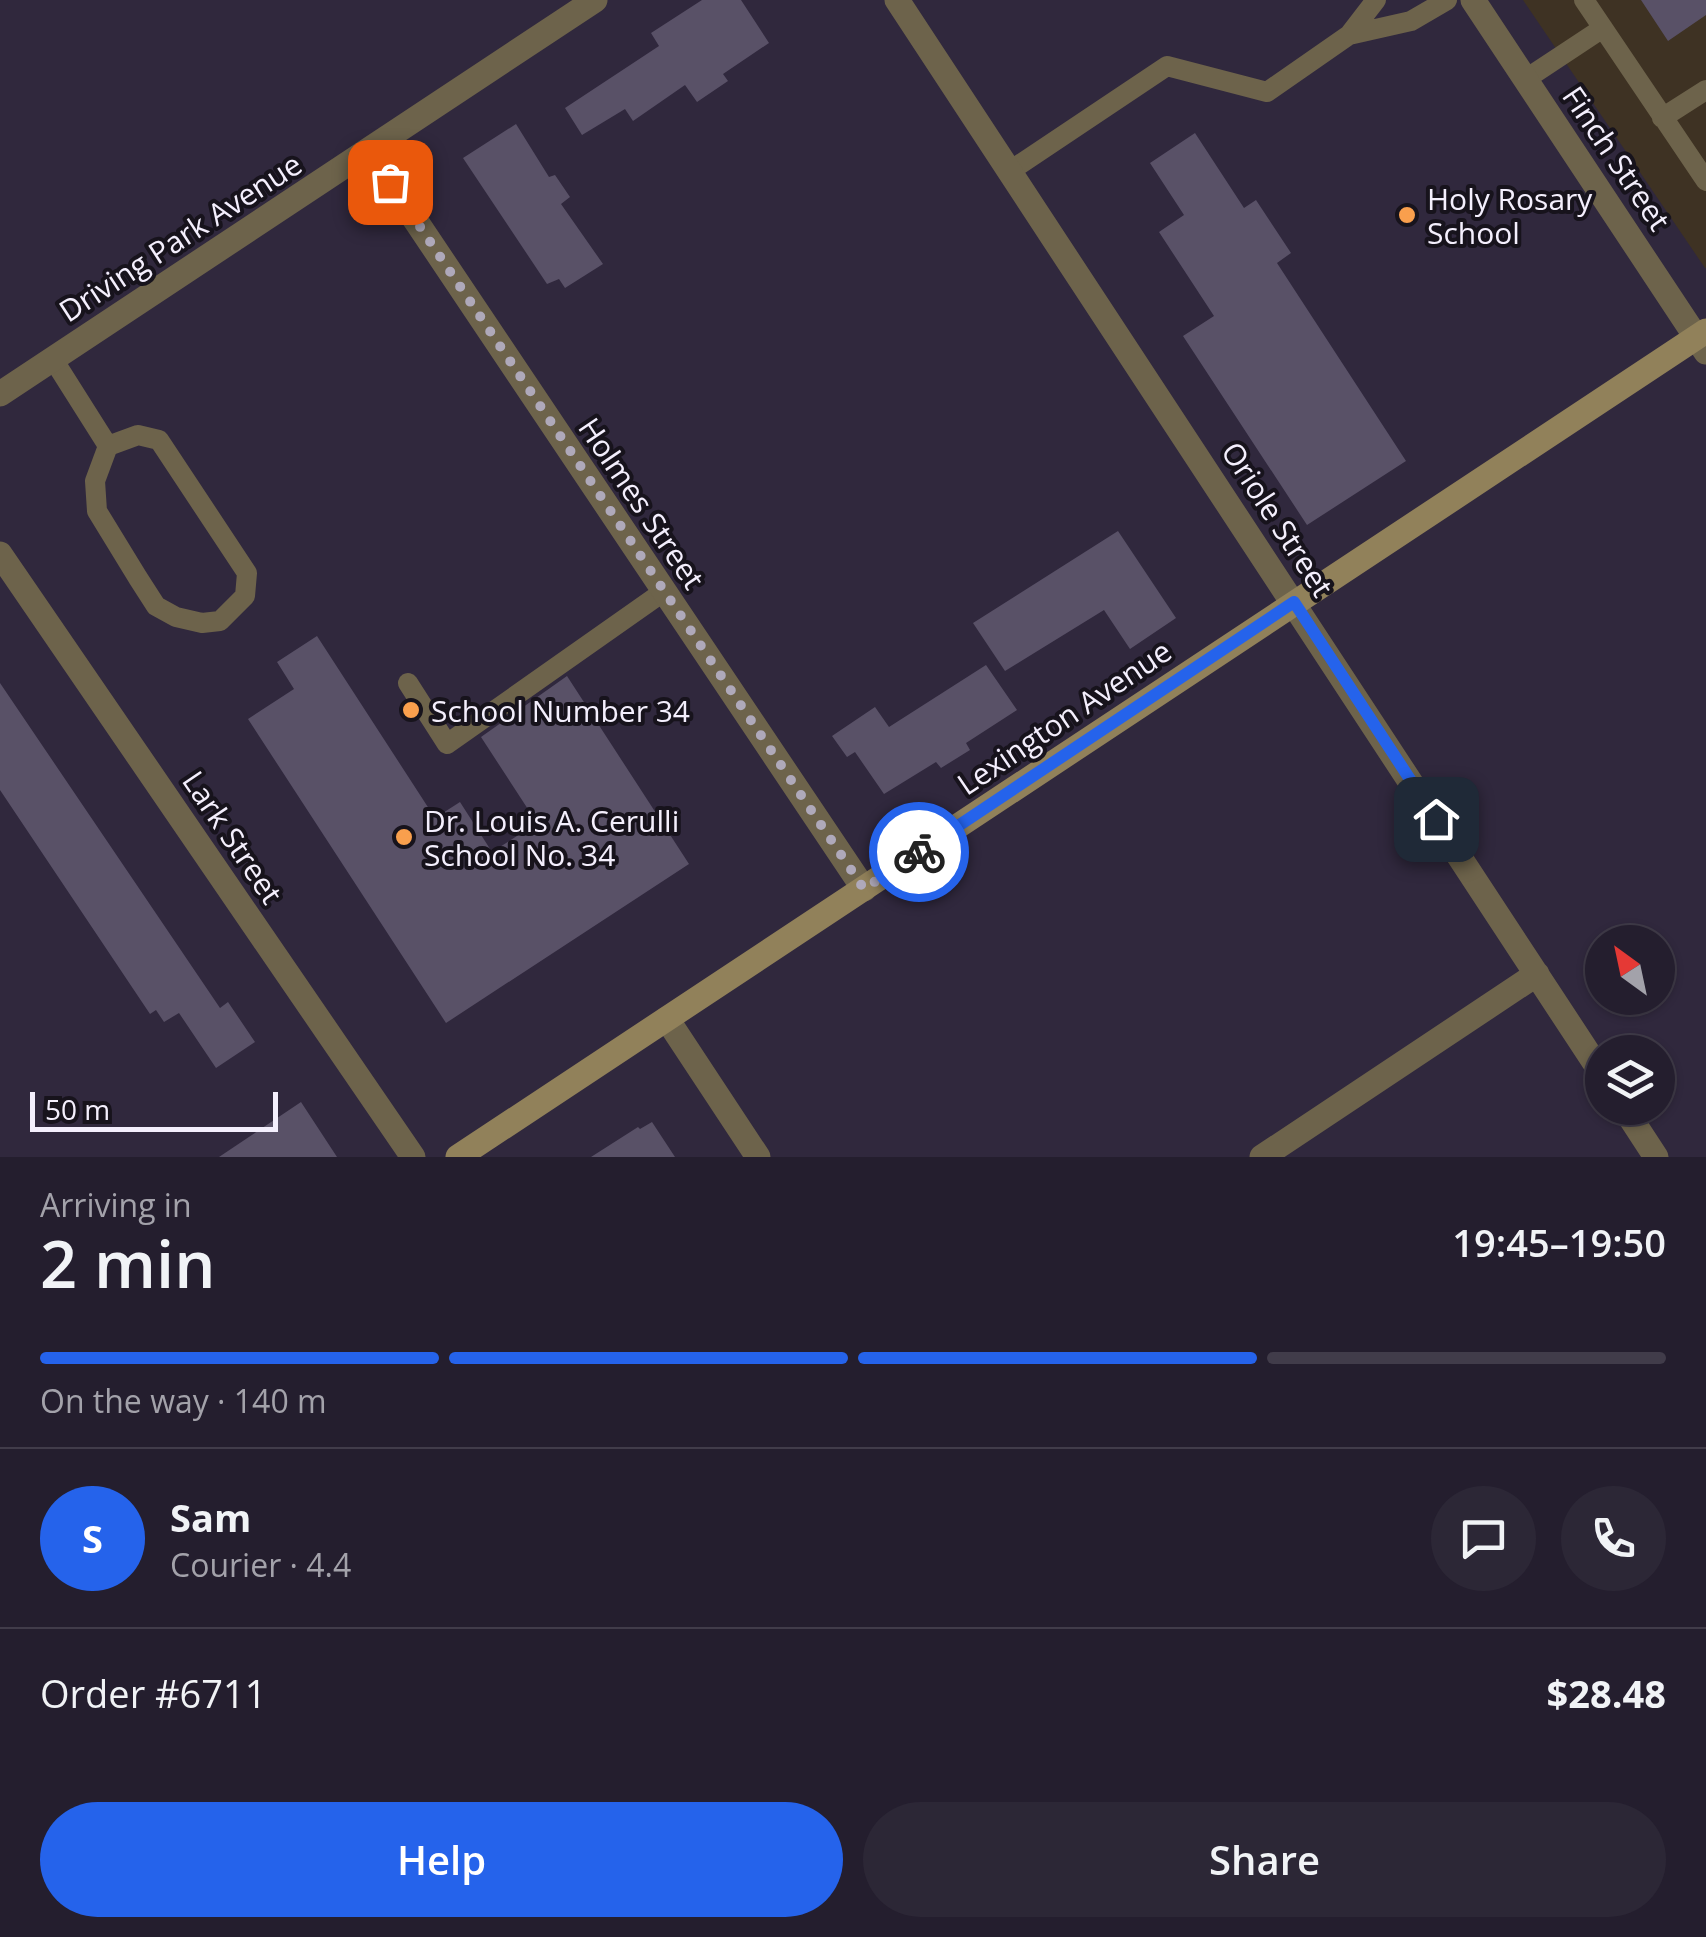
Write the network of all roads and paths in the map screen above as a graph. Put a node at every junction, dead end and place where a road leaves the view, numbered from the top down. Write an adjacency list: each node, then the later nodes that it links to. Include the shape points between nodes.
1 (596, 0): 12 (street, Driving Park Avenue)
2 (897, 0): 13 (street, Oriole Street)
3 (1376, 0): 8 (lane)
4 (1447, 0): 8 (lane, via 1411,21)
5 (1473, 0): 9 (street, Finch Street)
6 (1584, 0): 7 (lane)
7 (1603, 28): 9 (lane); 11 (lane)
8 (1349, 35): 13 (lane, via 1267,92 1167,66)
9 (1526, 80): 15 (street, Finch Street)
10 (1706, 90): 11 (lane)
11 (1662, 118): 14 (lane)
12 (369, 150): 16 (street, Driving Park Avenue); 20 (street, Holmes Street)
13 (1010, 171): 21 (street, Oriole Street)
14 (1706, 181)
15 (1703, 340): 21 (main road, Lexington Avenue)
16 (53, 359): 17 (street, Driving Park Avenue); 18 (lane)
17 (0, 394)
18 (108, 446): 18 (lane, via 95,481 97,511 138,578 156,606 176,617 220,621 245,596 248,573 219,525 158,440 138,435)
19 (0, 554): 28 (street, Lark Street)
20 (663, 592): 22 (lane, via 447,744); 23 (street, Holmes Street)
21 (1294, 602): 23 (main road, Lexington Avenue); 24 (street, Oriole Street)
22 (408, 683)
23 (864, 889): 25 (main road, Lexington Avenue)
24 (1536, 974): 26 (street, Oriole Street); 31 (street)
25 (667, 1019): 29 (main road, Lexington Avenue); 30 (street)
26 (1585, 1048)
27 (1635, 1125): 32 (street)
28 (413, 1157)
29 (458, 1157)
30 (758, 1157)
31 (1262, 1157)
32 (1656, 1157)

